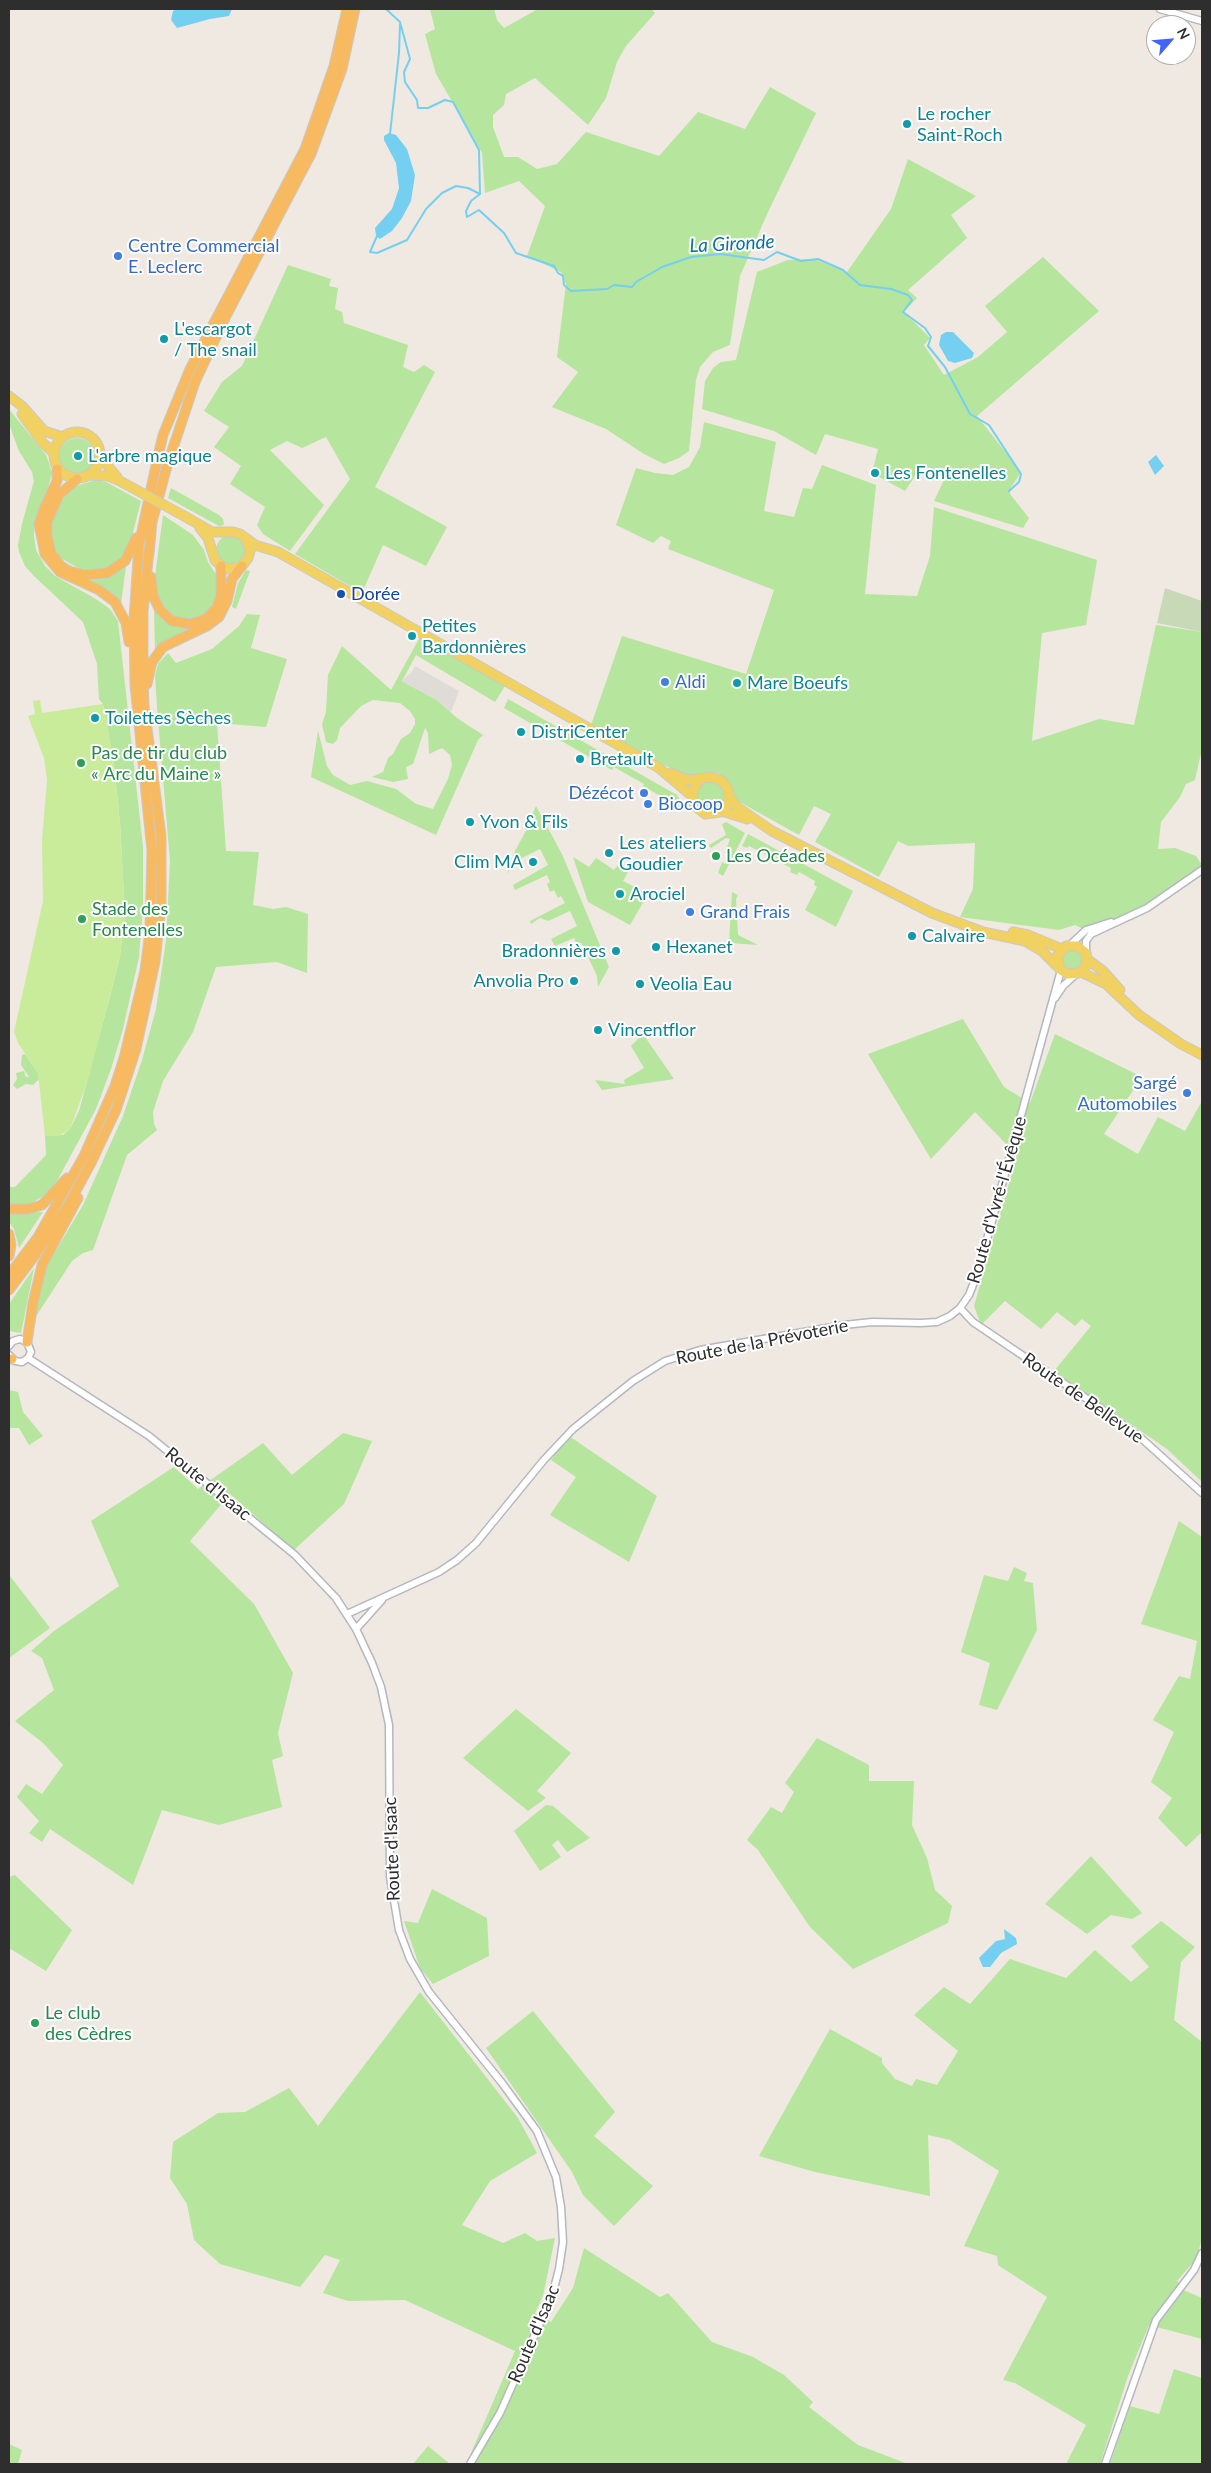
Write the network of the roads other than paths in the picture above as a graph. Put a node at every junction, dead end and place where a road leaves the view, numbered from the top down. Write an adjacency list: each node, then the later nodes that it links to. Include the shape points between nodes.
1 (347, 9): 14 (highway, via 334,66 304,150 190,369 164,436)
2 (355, 9): 19 (highway, via 342,69 311,154 226,316 196,382 167,466 152,522)
3 (1160, 9): 4 (street)
4 (1202, 21)
5 (9, 396): 7 (main road, via 44,431)
6 (9, 403): 8 (main road, via 22,414 42,443)
7 (63, 437): 8 (main road); 9 (main road, via 77,432 88,435 96,443)
8 (54, 452): 10 (main road)
9 (100, 457): 11 (main road); 13 (main road)
10 (57, 469): 12 (main road, via 69,478); 23 (highway, via 57,481 41,515 42,547 48,560 60,572 99,590 121,610 126,623)
11 (89, 475): 12 (main road); 13 (main road, via 108,476)
12 (77, 479): 14 (highway, via 54,504 46,528 51,553 62,566 77,574 99,576 125,561 133,548)
13 (120, 481): 15 (main road, bridge)
14 (146, 504): 23 (highway, via 135,598)
15 (186, 517): 16 (main road, via 212,532); 18 (main road, via 205,533)
16 (226, 532): 17 (main road, via 240,534); 18 (main road)
17 (247, 541): 20 (main road); 21 (main road, via 250,551)
18 (212, 548): 22 (main road, via 215,560)
19 (149, 550): 22 (highway, via 151,586 156,605 164,615 179,623 198,623 212,614 221,595); 24 (highway, via 143,612)
20 (284, 556): 21 (main road, via 263,552); 25 (main road)
21 (245, 562): 22 (main road, via 229,569); 24 (highway, via 232,579 219,617 158,652 148,674)
22 (221, 566)
23 (135, 685): 41 (highway, via 152,851 148,946 124,1058)
24 (144, 705): 42 (highway, via 161,836 159,934 147,1006 130,1070)
25 (659, 768): 26 (main road, via 687,780); 27 (main road)
26 (700, 779): 27 (main road); 28 (main road, via 709,776 719,779 727,786)
27 (692, 795): 29 (main road, via 694,805 703,813)
28 (729, 796): 29 (main road); 30 (main road, via 737,807)
29 (722, 811): 30 (main road)
30 (759, 823): 33 (main road, via 870,882)
31 (1202, 870): 32 (street, via 1154,903)
32 (1121, 920): 34 (street, via 1090,928); 35 (street, via 1091,934 1086,941)
33 (955, 922): 34 (main road, via 1028,935); 36 (main road, via 1025,941)
34 (1066, 947): 35 (main road, via 1081,948); 36 (main road, via 1058,959)
35 (1086, 956): 37 (main road); 39 (main road)
36 (1060, 968): 37 (main road, via 1068,974); 38 (street, Route d'Yvré-l'Évêque)
37 (1078, 973): 38 (street); 39 (main road, via 1106,984)
38 (1054, 998): 48 (street, Route d'Yvré-l'Évêque, via 978,1272)
39 (1149, 1022): 40 (main road)
40 (1202, 1055)
41 (84, 1156): 43 (highway, via 42,1205); 46 (highway, via 38,1237)
42 (91, 1164): 47 (highway, via 70,1202); 49 (highway, via 81,1192 42,1265)
43 (9, 1209)
44 (9, 1234): 45 (highway)
45 (9, 1256)
46 (9, 1275)
47 (9, 1290)
48 (960, 1308): 53 (street, Route de Bellevue, via 973,1322 1141,1438); 54 (street, Route de la Prévoterie, via 937,1322 844,1325 700,1350 654,1366 573,1429 476,1543 457,1560)
49 (27, 1342): 50 (street, via 20,1339); 52 (street, via 31,1348)
50 (9, 1344)
51 (10, 1358): 52 (street, via 22,1362)
52 (28, 1358): 55 (street, Route d'Isaac, via 149,1436 181,1461 308,1567)
53 (1202, 1493)
54 (382, 1600): 55 (street, Route de la Prévoterie); 56 (street, Route de la Prévoterie)
55 (347, 1614): 56 (street, Route d'Isaac)
56 (356, 1629): 58 (street, Route d'Isaac, via 376,1674 389,1725 390,1877 394,1914 401,1936 429,1992 537,2131 556,2177 561,2207 563,2242 552,2296 500,2414)
57 (1202, 2253): 59 (street, via 1194,2270 1156,2320)
58 (470, 2464)
59 (1105, 2464)

